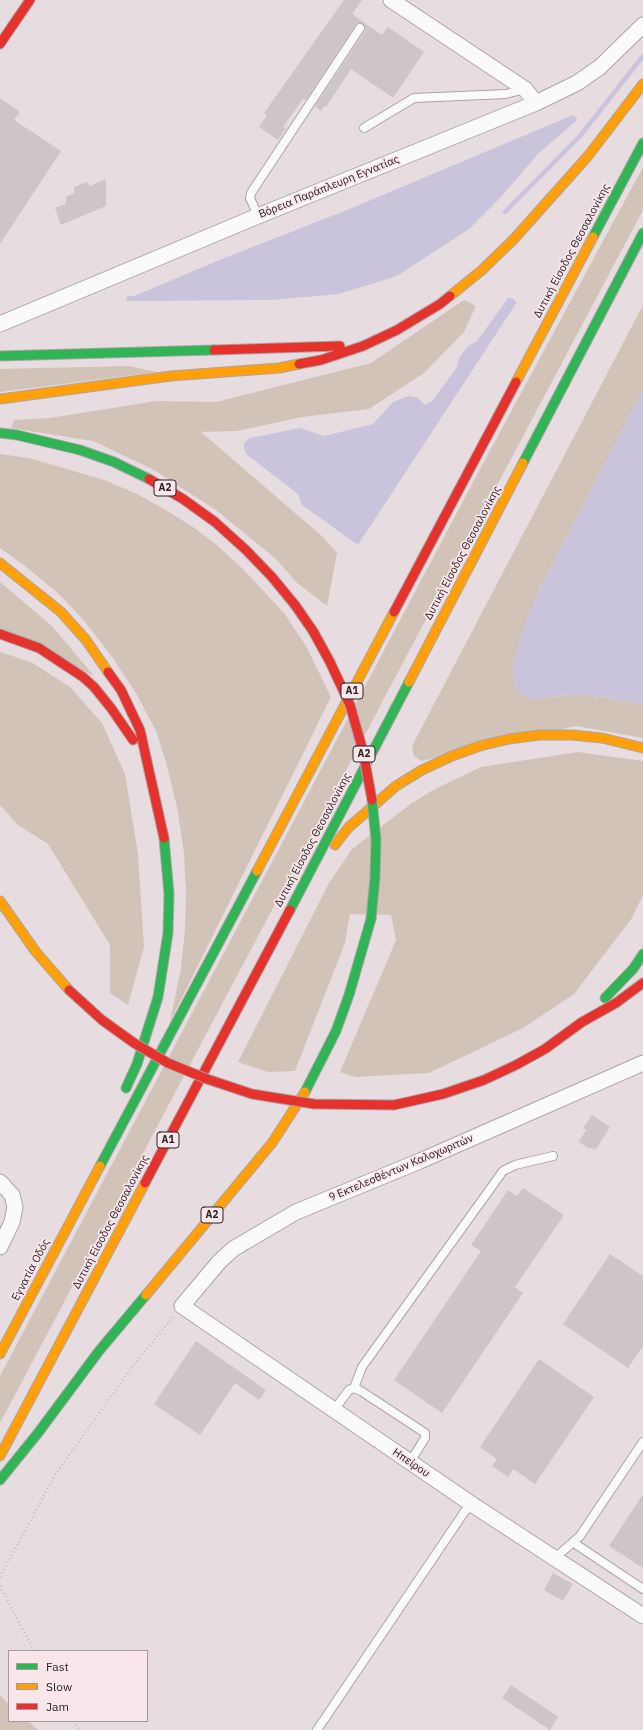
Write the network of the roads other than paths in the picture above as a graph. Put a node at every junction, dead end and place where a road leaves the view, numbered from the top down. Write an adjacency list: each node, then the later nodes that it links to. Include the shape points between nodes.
1 (30, 0): 5 (main road)
2 (391, 0): 7 (street)
3 (643, 25): 8 (street, Βόρεια Παράπλευρη Εγνατίας, via 600,67 577,83)
4 (360, 28): 11 (lane, via 251,193 250,198)
5 (0, 44)
6 (643, 84): 14 (main road, via 588,156 514,239 482,270 440,304 397,330)
7 (524, 89): 8 (street); 9 (lane, via 506,94 414,98)
8 (536, 103): 11 (street, Βόρεια Παράπλευρη Εγνατίας)
9 (364, 128)
10 (643, 143): 32 (main road, Δυτική Είσοδος Θεσσαλονίκης / Α1)
11 (258, 216): 13 (street, Βόρεια Παράπλευρη Εγνατίας)
12 (643, 234): 23 (main road, Δυτική Είσοδος Θεσσαλονίκης / Α1)
13 (0, 324)
14 (363, 346): 15 (main road); 16 (main road, via 321,360 279,368 171,376)
15 (0, 356)
16 (0, 399)
17 (0, 433): 41 (main road, Α2, bridge, via 80,450 150,479 215,522 272,577 313,631 350,705 363,751 376,840 371,920 336,1031 299,1104 272,1143 99,1351)
18 (0, 563): 21 (main road, via 61,612 86,640 121,690 140,730)
19 (0, 634): 21 (main road, via 39,648 94,687)
20 (643, 748): 23 (main road, via 602,738 572,735 539,736 509,739 480,746 422,770 396,786 348,828)
21 (149, 766): 28 (main road, via 166,847 168,933 158,997 149,1029)
22 (0, 901): 26 (main road, bridge, via 36,952 69,990 102,1020 168,1063 252,1094 314,1104 394,1105 443,1094 484,1080 545,1049)
23 (283, 924): 39 (main road, Δυτική Είσοδος Θεσσαλονίκης / Α1)
24 (643, 954): 26 (main road, via 633,969)
25 (643, 983): 26 (main road, via 616,1004)
26 (582, 1022)
27 (643, 1063): 34 (street, 9 Εκτελεσθέντων Καλοχωριτών, via 420,1161 296,1212 233,1249)
28 (121, 1099)
29 (553, 1156): 36 (lane, via 515,1165 503,1171 362,1367)
30 (85, 1175): 32 (main road)
31 (0, 1182): 33 (street, via 12,1194 15,1207 12,1222)
32 (61, 1240): 35 (main road, Εγνατία Οδός / Α1)
33 (0, 1247)
34 (182, 1306): 37 (street, Ηπείρου)
35 (0, 1354)
36 (354, 1388): 37 (lane, via 349,1390); 40 (lane, via 425,1434)
37 (334, 1410): 40 (street, Ηπείρου)
38 (643, 1442): 43 (lane)
39 (0, 1456)
40 (410, 1462): 42 (street, Ηπείρου)
41 (0, 1480)
42 (473, 1505): 44 (street, Ηπείρου); 47 (lane, via 465,1511)
43 (574, 1543): 44 (lane); 45 (lane)
44 (555, 1558): 46 (street, Ηπείρου)
45 (643, 1589)
46 (643, 1616)
47 (317, 1730)

